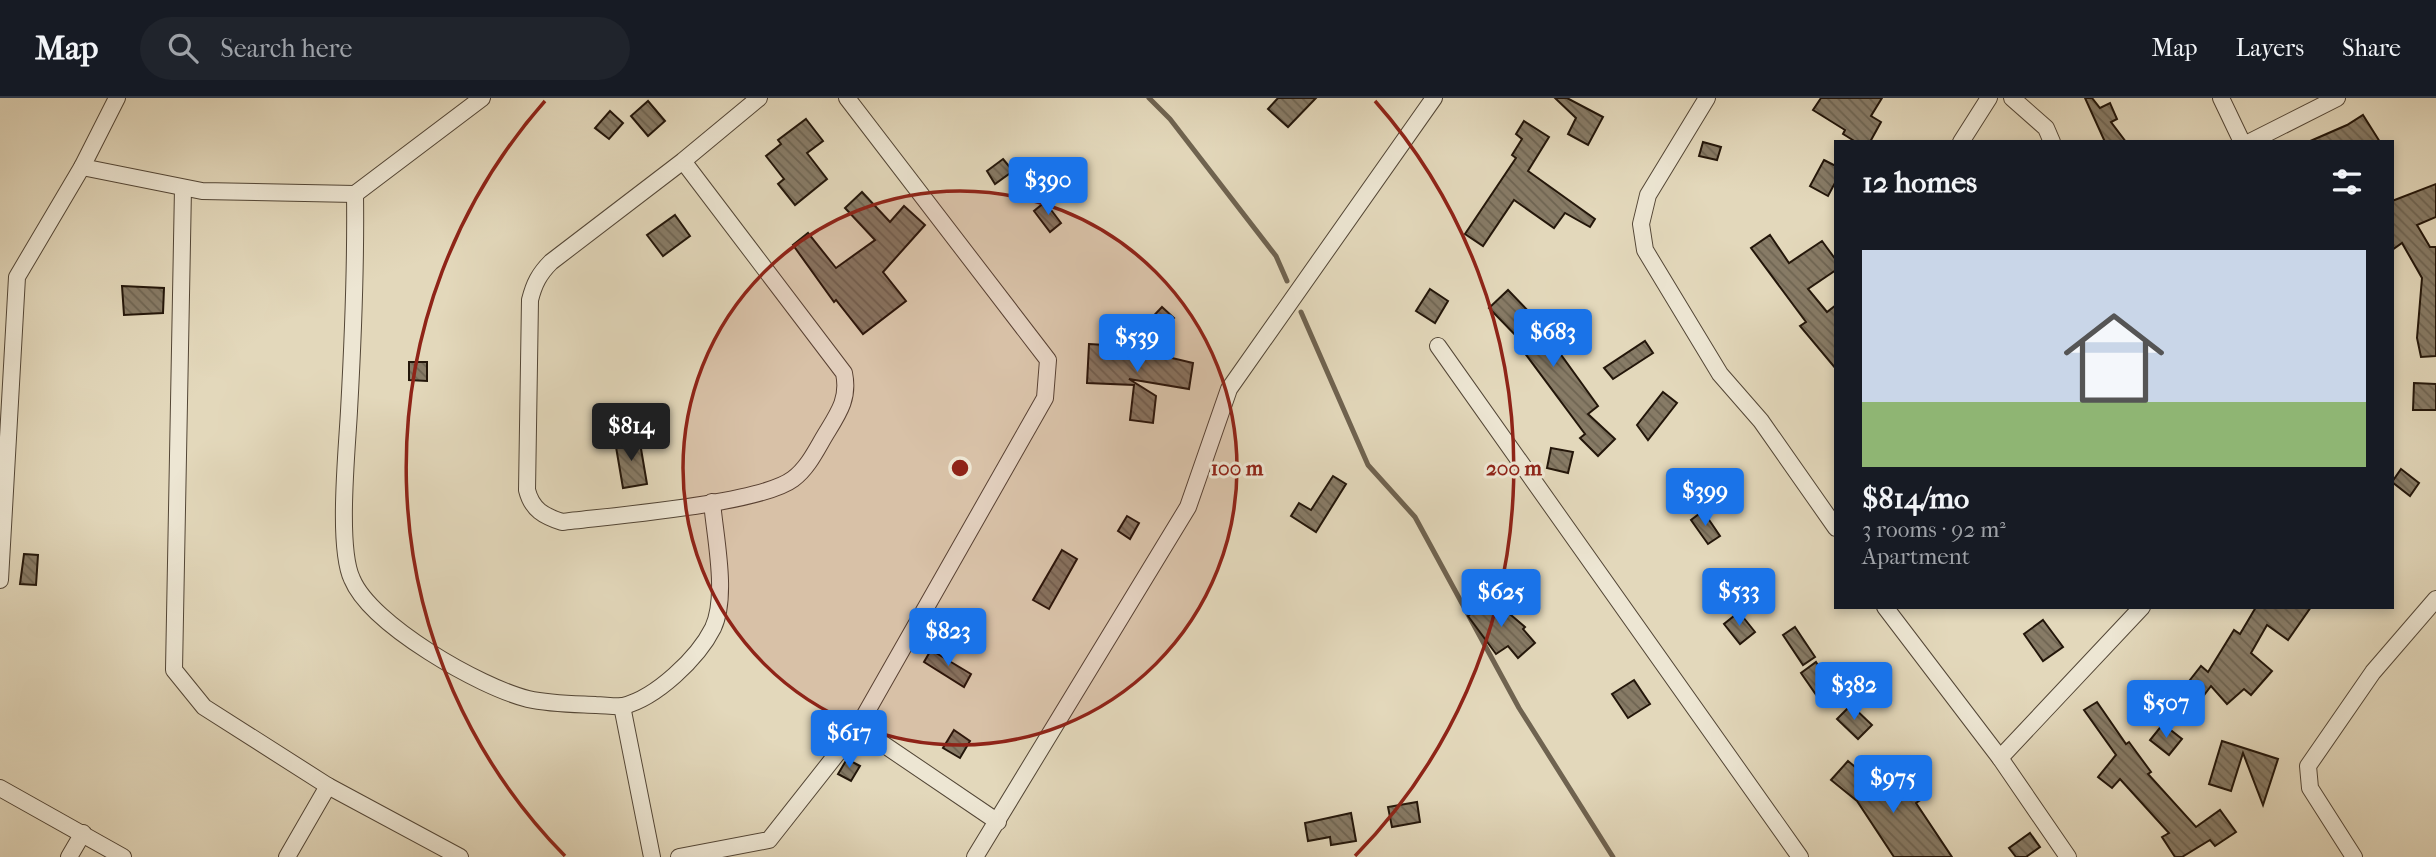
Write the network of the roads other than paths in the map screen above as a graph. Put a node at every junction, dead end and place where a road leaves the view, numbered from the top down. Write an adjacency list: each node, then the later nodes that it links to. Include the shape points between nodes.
1 (117, 98): 16 (street)
2 (482, 98): 18 (street)
3 (759, 98): 15 (street)
4 (848, 98): 27 (street, via 1048,360 1045,398)
5 (1434, 98): 31 (street, via 1229,389 1188,507)
6 (1707, 98): 21 (street, via 1648,195 1641,224 1645,250 1720,373 1761,421)
7 (1989, 98): 11 (street)
8 (2012, 98): 12 (street, via 2046,128)
9 (2221, 98): 13 (street)
10 (2337, 98): 14 (street)
11 (1963, 140)
12 (2051, 140)
13 (2241, 140)
14 (2254, 140)
15 (683, 161): 20 (street, via 844,373 847,387 826,434 792,480); 20 (street, via 540,272 530,300 527,490 538,511 562,522)
16 (82, 167): 17 (street); 22 (street, via 17,277)
17 (183, 188): 18 (street); 29 (street, via 174,670 204,707)
18 (355, 194): 26 (street, via 356,282 345,512 347,563 356,588 380,616 407,637 478,677 526,698)
19 (1437, 346): 40 (street)
20 (712, 502): 26 (street, via 720,596 714,625 682,669)
21 (1834, 525)
22 (0, 580)
23 (2436, 599): 42 (street, via 2373,672 2308,766 2310,788)
24 (1887, 609): 28 (street)
25 (2140, 609): 28 (street)
26 (622, 706): 37 (street)
27 (858, 727): 31 (street); 38 (street, via 769,839)
28 (2000, 758): 41 (street)
29 (328, 786): 35 (street); 36 (street)
30 (0, 788): 32 (street)
31 (998, 822): 39 (street)
32 (83, 833): 33 (street); 34 (street)
33 (69, 857)
34 (123, 857)
35 (287, 857)
36 (460, 857)
37 (652, 857)
38 (679, 857)
39 (975, 857)
40 (1800, 857)
41 (2068, 857)
42 (2354, 857)

